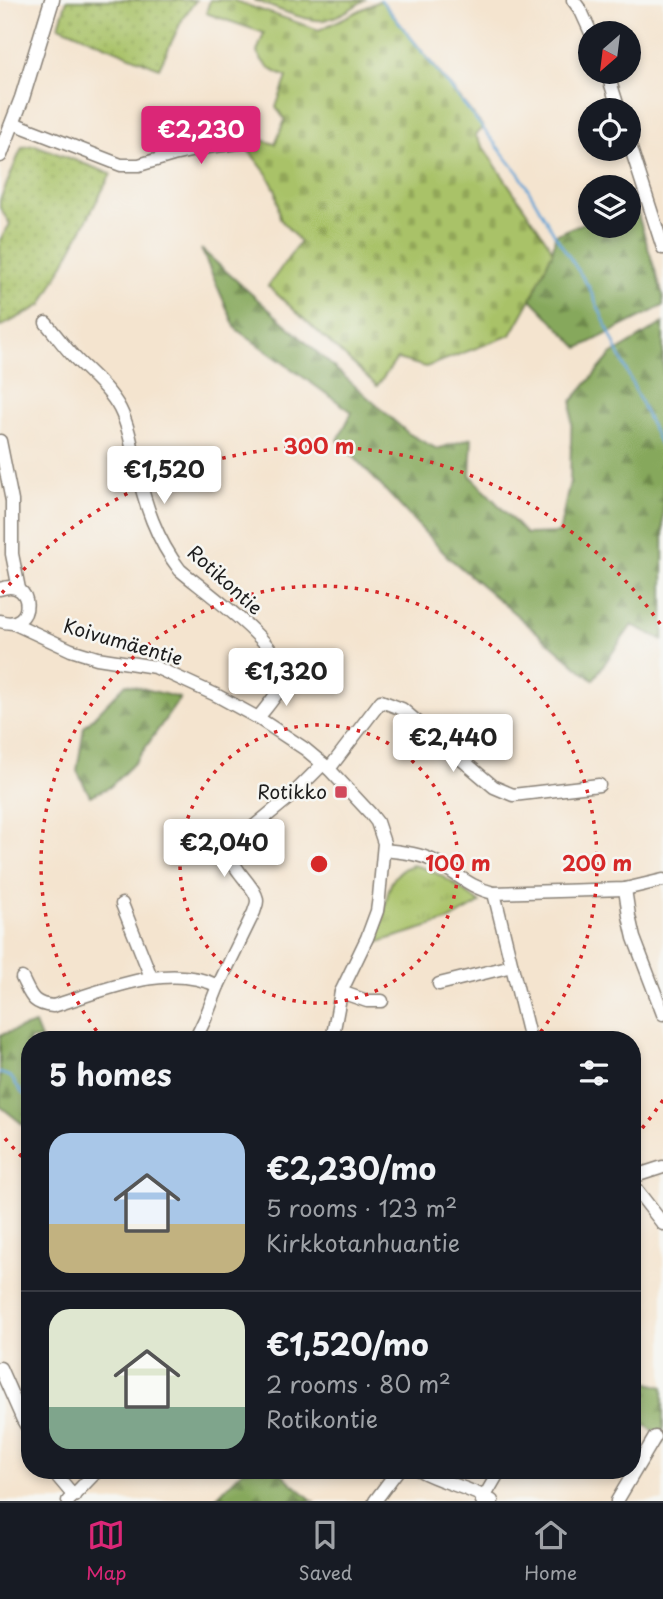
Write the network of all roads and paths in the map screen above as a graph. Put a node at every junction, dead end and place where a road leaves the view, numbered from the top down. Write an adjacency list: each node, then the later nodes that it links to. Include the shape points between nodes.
1 (52, 0): 4 (main road)
2 (573, 0): 3 (street)
3 (586, 21)
4 (13, 123): 5 (street, via 121,165 139,166 208,147); 6 (main road)
5 (248, 142)
6 (0, 155)
7 (635, 161): 8 (street)
8 (663, 248)
9 (46, 323): 17 (street, Rotikontie, via 119,408 148,512 171,559 259,635 279,662 283,680)
10 (0, 441): 11 (street, via 12,501)
11 (12, 554): 12 (street); 13 (street)
12 (2, 588): 13 (street)
13 (19, 589): 14 (street, via 26,597)
14 (26, 613): 15 (street, via 18,621); 16 (street, Koivumäentie)
15 (4, 622): 16 (street, Koivumäentie)
16 (44, 637): 17 (street, Koivumäentie, via 71,650 155,667)
17 (258, 718): 18 (street, Koivumäentie)
18 (326, 766): 19 (street, via 382,701 402,709 503,792); 20 (street, Koivumäentie, via 377,822); 29 (street, via 234,845 233,863 257,901)
19 (599, 785)
20 (384, 850): 23 (street, via 433,860 475,887); 30 (street, Koivumäentie, via 377,911)
21 (663, 880): 22 (street)
22 (625, 889): 23 (street); 32 (street, via 634,938)
23 (494, 893): 25 (street)
24 (122, 904): 26 (street)
25 (512, 966): 28 (street); 35 (street)
26 (151, 977): 27 (street, via 53,1006 32,1000); 29 (street, via 205,979)
27 (22, 978)
28 (439, 984)
29 (218, 986): 33 (street)
30 (341, 992): 31 (street); 34 (street, Koivumäentie)
31 (382, 1001)
32 (663, 1014)
33 (199, 1031)
34 (334, 1031)
35 (528, 1031)
36 (663, 1167): 37 (street)
37 (641, 1174)
38 (641, 1195): 39 (street)
39 (663, 1223)
40 (0, 1368): 41 (street)
41 (21, 1415)
42 (655, 1437): 43 (street)
43 (641, 1461)
44 (58, 1479): 50 (street)
45 (89, 1479): 50 (street)
46 (391, 1479): 52 (street)
47 (437, 1479): 51 (street)
48 (496, 1479): 51 (street)
49 (630, 1479): 53 (street)
50 (71, 1498)
51 (486, 1499)
52 (375, 1501)
53 (617, 1501)

